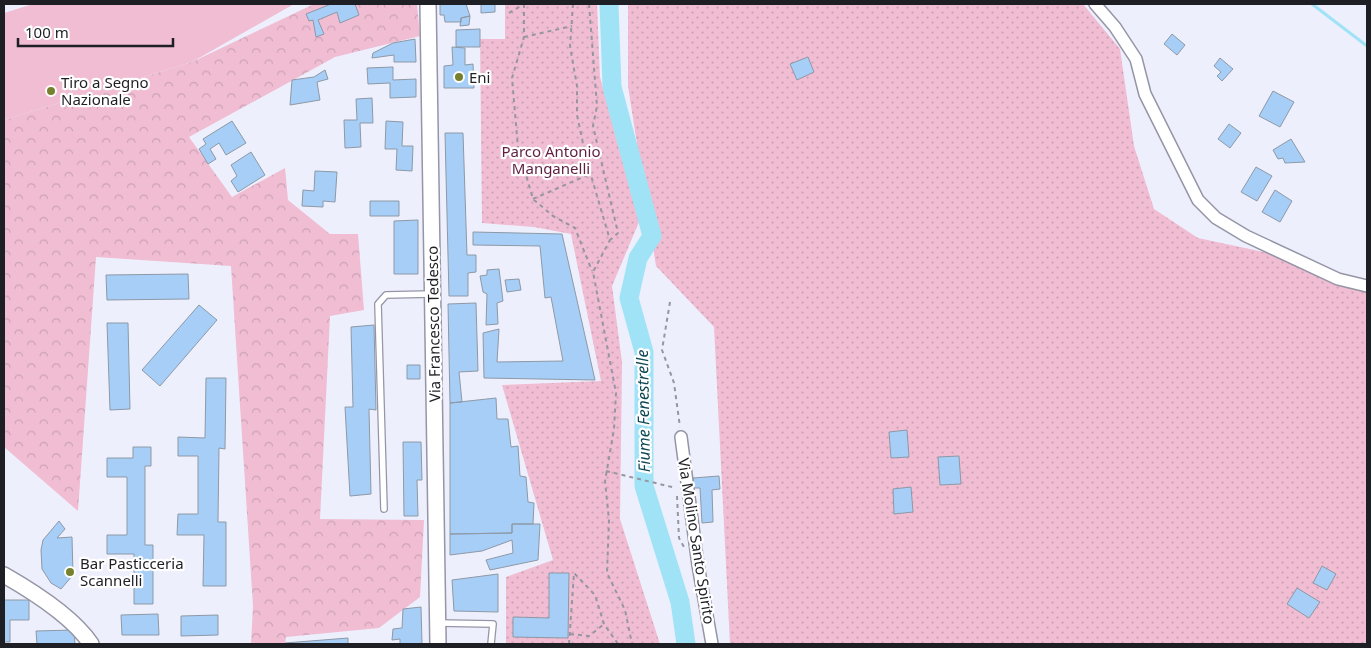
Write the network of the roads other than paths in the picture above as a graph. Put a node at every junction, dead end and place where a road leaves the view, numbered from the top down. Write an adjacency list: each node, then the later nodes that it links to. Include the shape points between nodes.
1 (428, 4): 4 (street, Via Francesco Tedesco)
2 (1096, 4): 3 (street, via 1136,59 1145,94 1198,200 1216,218 1246,236 1338,280)
3 (1367, 286)
4 (433, 294): 6 (lane, via 386,295 378,304); 8 (street, Via Francesco Tedesco)
5 (681, 437): 12 (street, Via Molino Santo Spirito)
6 (384, 509)
7 (7, 581): 9 (street, via 81,630)
8 (438, 623): 10 (street, Via Francesco Tedesco); 11 (lane, via 492,624)
9 (91, 644)
10 (438, 644)
11 (491, 644)
12 (712, 644)

